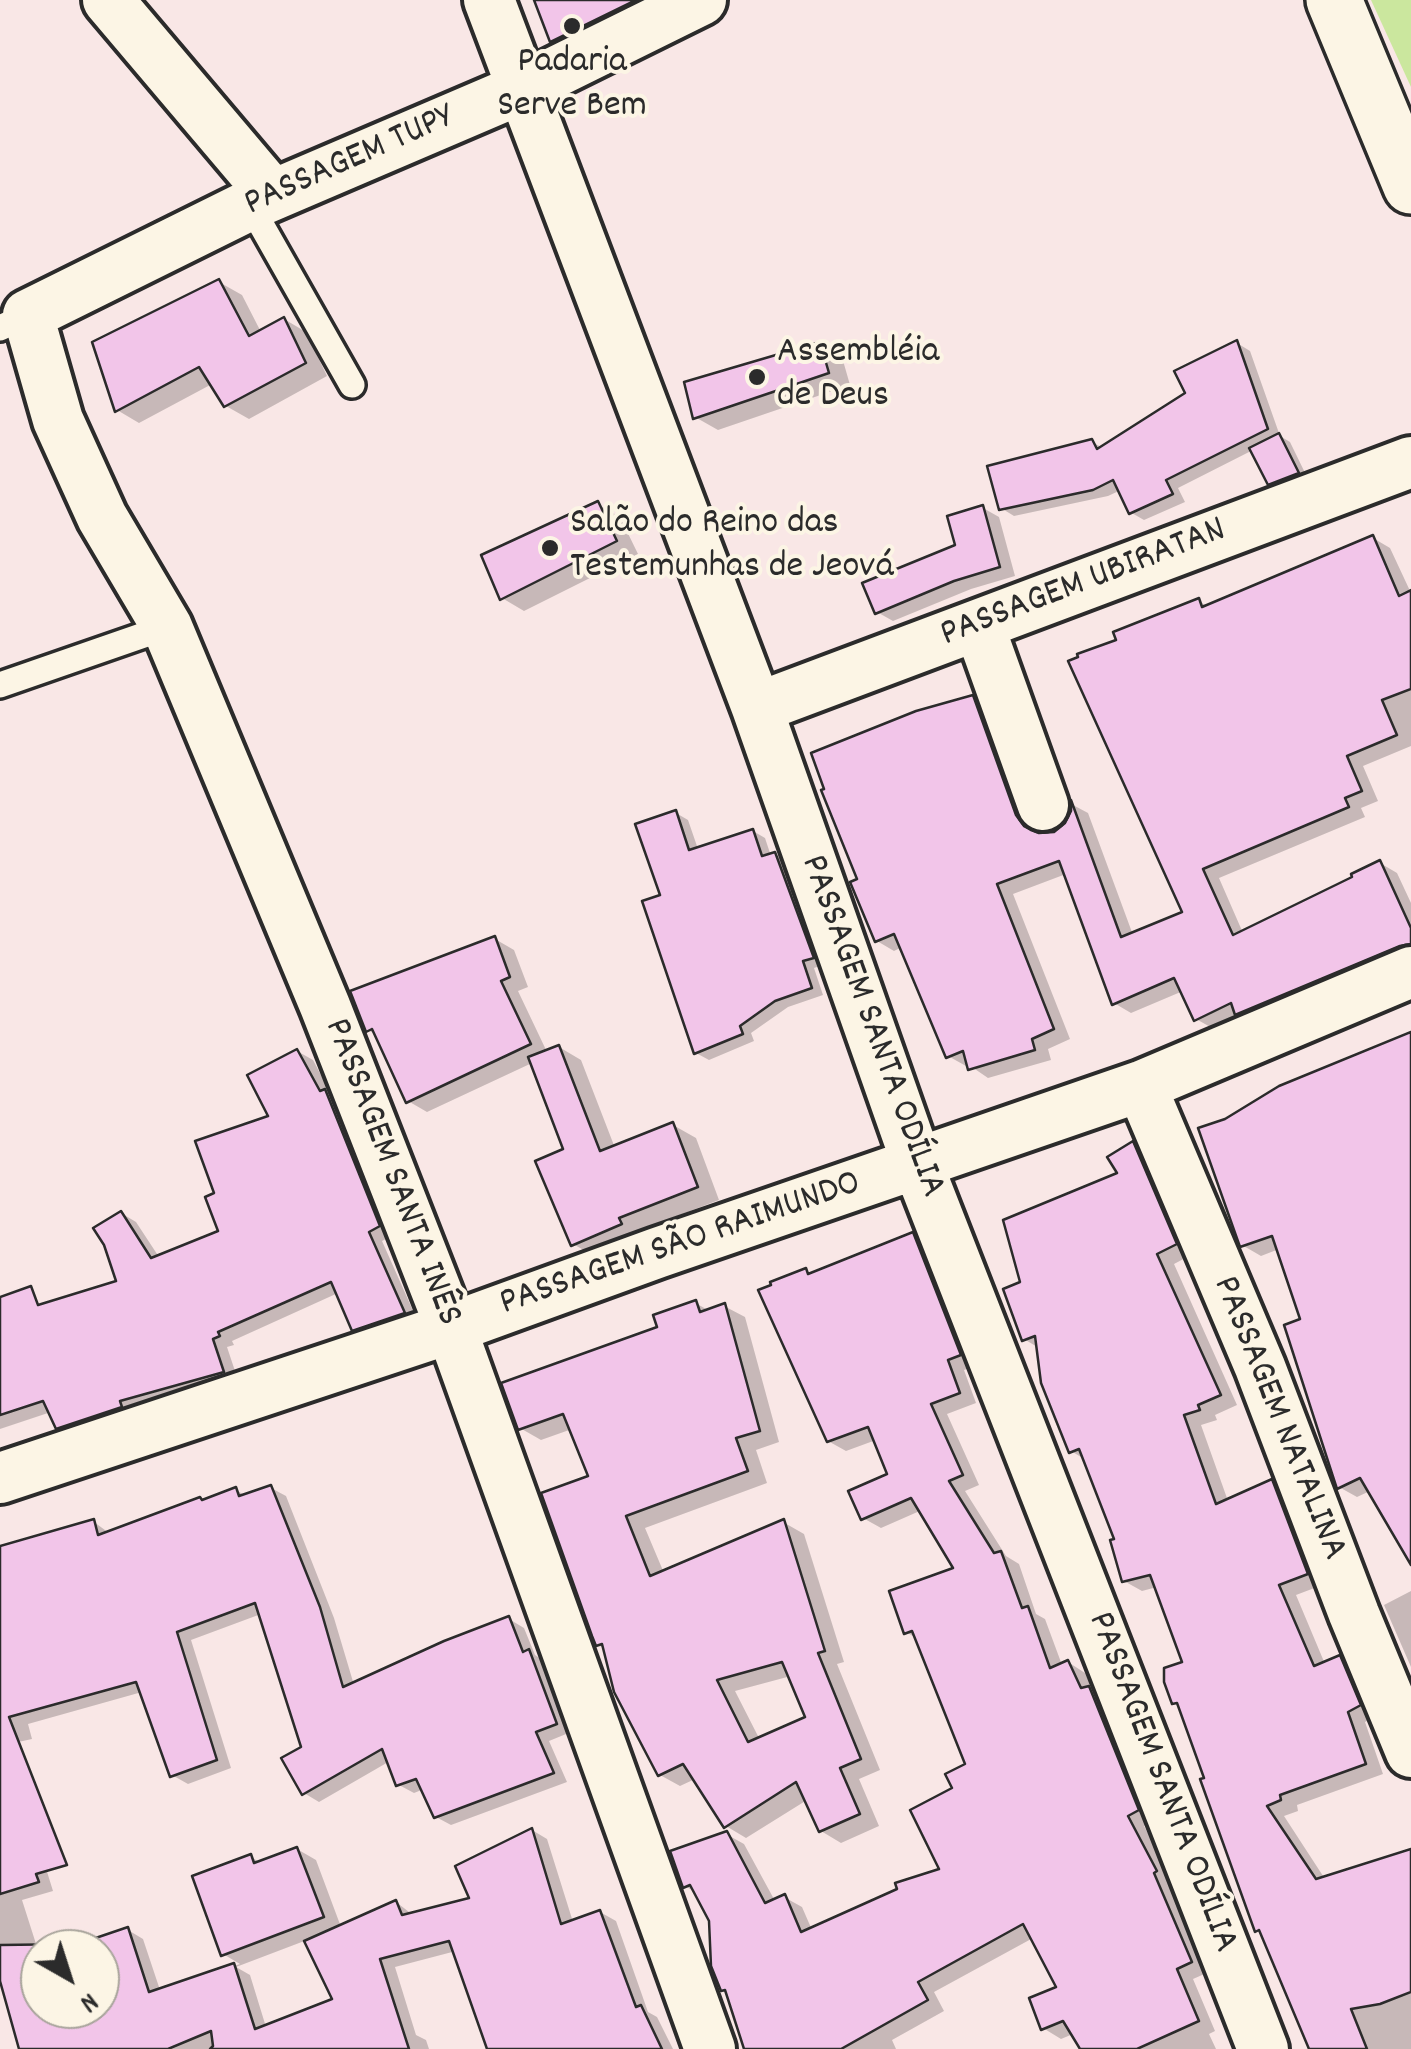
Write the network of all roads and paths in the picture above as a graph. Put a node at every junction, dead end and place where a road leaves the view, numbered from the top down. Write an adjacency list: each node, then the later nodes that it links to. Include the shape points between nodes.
1 (108, 0): 7 (street)
2 (489, 0): 5 (street, PASSAGEM SANTA ODÍLIA)
3 (701, 0): 5 (street, PASSAGEM TUPY)
4 (1334, 0): 6 (main road)
5 (521, 88): 7 (street, PASSAGEM TUPY); 14 (street, PASSAGEM SANTA ODÍLIA)
6 (1411, 186)
7 (261, 200): 8 (street, PASSAGEM TUPY); 9 (lane)
8 (14, 322): 11 (street, PASSAGEM SANTA INÊS, via 102,516)
9 (352, 385)
10 (1411, 462): 12 (street, PASSAGEM UBIRATAN)
11 (168, 626): 13 (lane); 19 (street, PASSAGEM SANTA INÊS)
12 (979, 626): 14 (street, PASSAGEM UBIRATAN); 15 (street)
13 (0, 685)
14 (757, 708): 18 (street, PASSAGEM SANTA ODÍLIA)
15 (1042, 805)
16 (1411, 972): 17 (street, PASSAGEM SÃO RAIMUNDO)
17 (1141, 1086): 18 (street, PASSAGEM SÃO RAIMUNDO); 21 (street, PASSAGEM NATALINA)
18 (917, 1163): 19 (street, PASSAGEM SÃO RAIMUNDO); 23 (street, PASSAGEM SANTA ODÍLIA)
19 (451, 1328): 20 (street, PASSAGEM SÃO RAIMUNDO); 22 (street, PASSAGEM SANTA INÊS)
20 (0, 1478)
21 (1411, 1752)
22 (710, 2049)
23 (1264, 2049)

